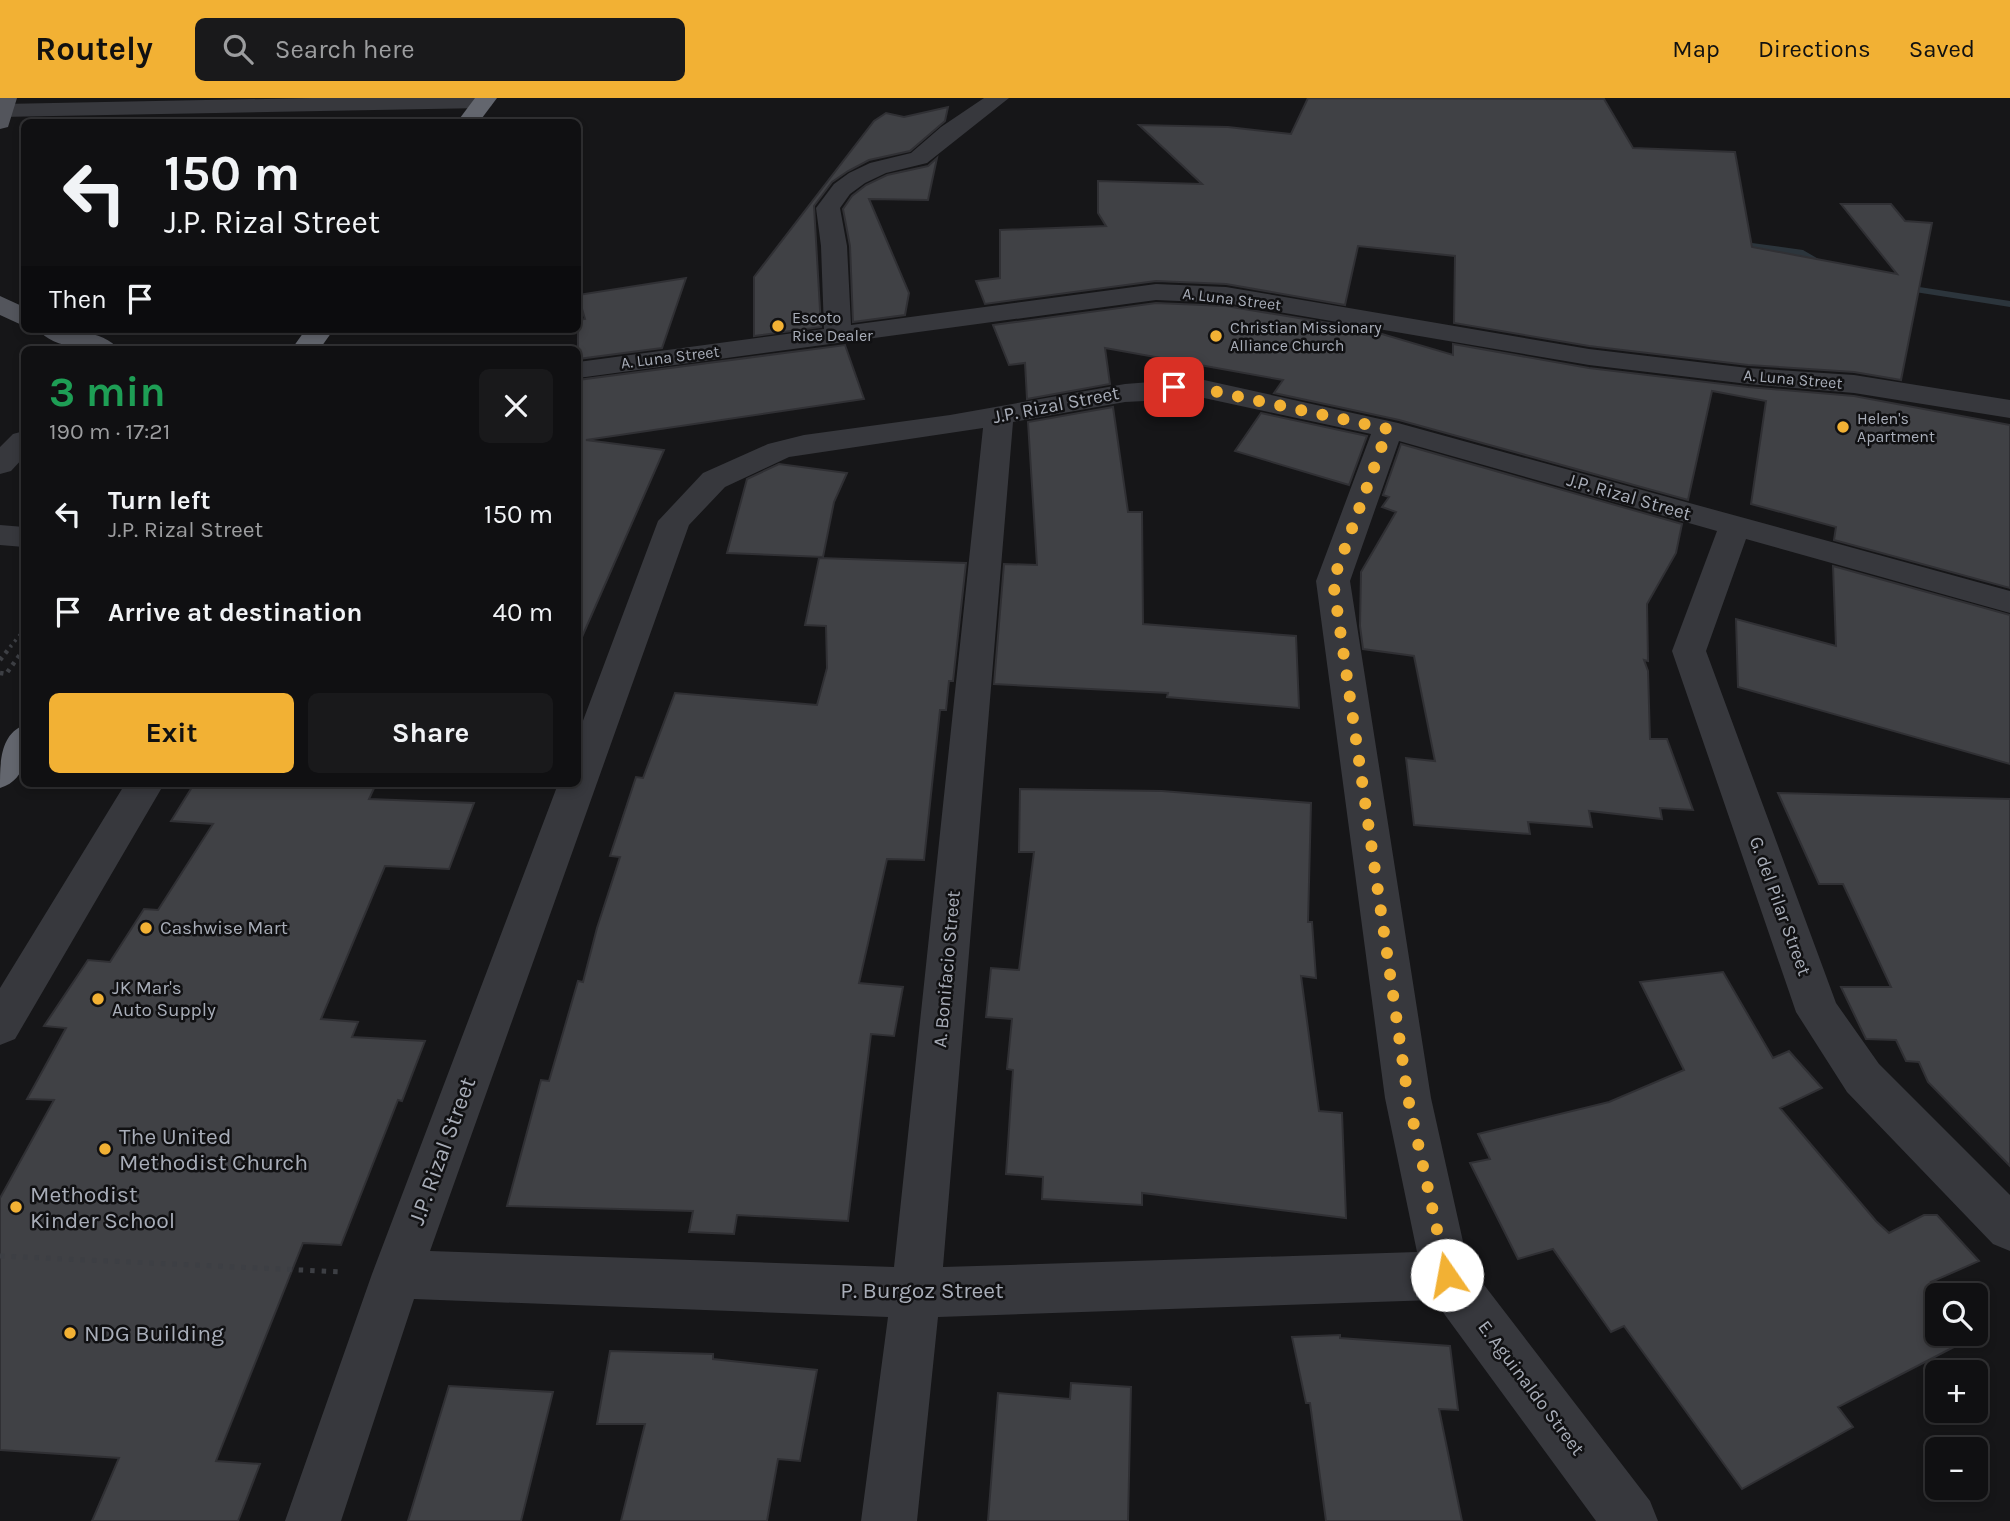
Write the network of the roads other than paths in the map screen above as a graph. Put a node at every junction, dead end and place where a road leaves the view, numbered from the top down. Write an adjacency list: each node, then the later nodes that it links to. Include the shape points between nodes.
1 (998, 98): 8 (street, via 919,158 878,168 857,178 834,198 828,208)
2 (484, 100): 3 (street); 4 (highway)
3 (3, 110)
4 (470, 119)
5 (0, 304): 6 (main road)
6 (21, 316)
7 (62, 333): 9 (main road)
8 (838, 334): 10 (street, A. Luna Street); 11 (street, A. Luna Street, via 1156,292 1190,292 1590,357 1854,384)
9 (95, 346)
10 (581, 370)
11 (2010, 409)
12 (999, 416): 13 (street, J.P. Rizal Street, via 1106,393 1174,387 1204,389); 21 (street, J.P. Rizal Street, via 804,444 779,450 714,480 674,521); 29 (street, A. Bonifacio Street)
13 (1388, 429): 16 (street, J.P. Rizal Street); 28 (street, E. Aguinaldo Street, via 1333,581 1408,1098)
14 (21, 443): 15 (street)
15 (0, 465)
16 (1734, 527): 19 (street, J.P. Rizal Street); 26 (street, G. del Pilar Street, via 1689,651 1818,1012 1863,1078)
17 (0, 535): 18 (street)
18 (21, 537)
19 (2010, 602)
20 (21, 743): 22 (highway)
21 (581, 773)
22 (0, 774)
23 (143, 787): 25 (street)
24 (576, 787): 27 (street, J.P. Rizal Street)
25 (0, 1026)
26 (2010, 1228)
27 (397, 1274): 29 (street, P. Burgoz Street); 30 (street, J.P. Rizal Street)
28 (1447, 1275): 29 (street, P. Burgoz Street); 32 (street, E. Aguinaldo Street)
29 (916, 1293): 31 (street, A. Bonifacio Street)
30 (313, 1521)
31 (889, 1521)
32 (1630, 1521)

